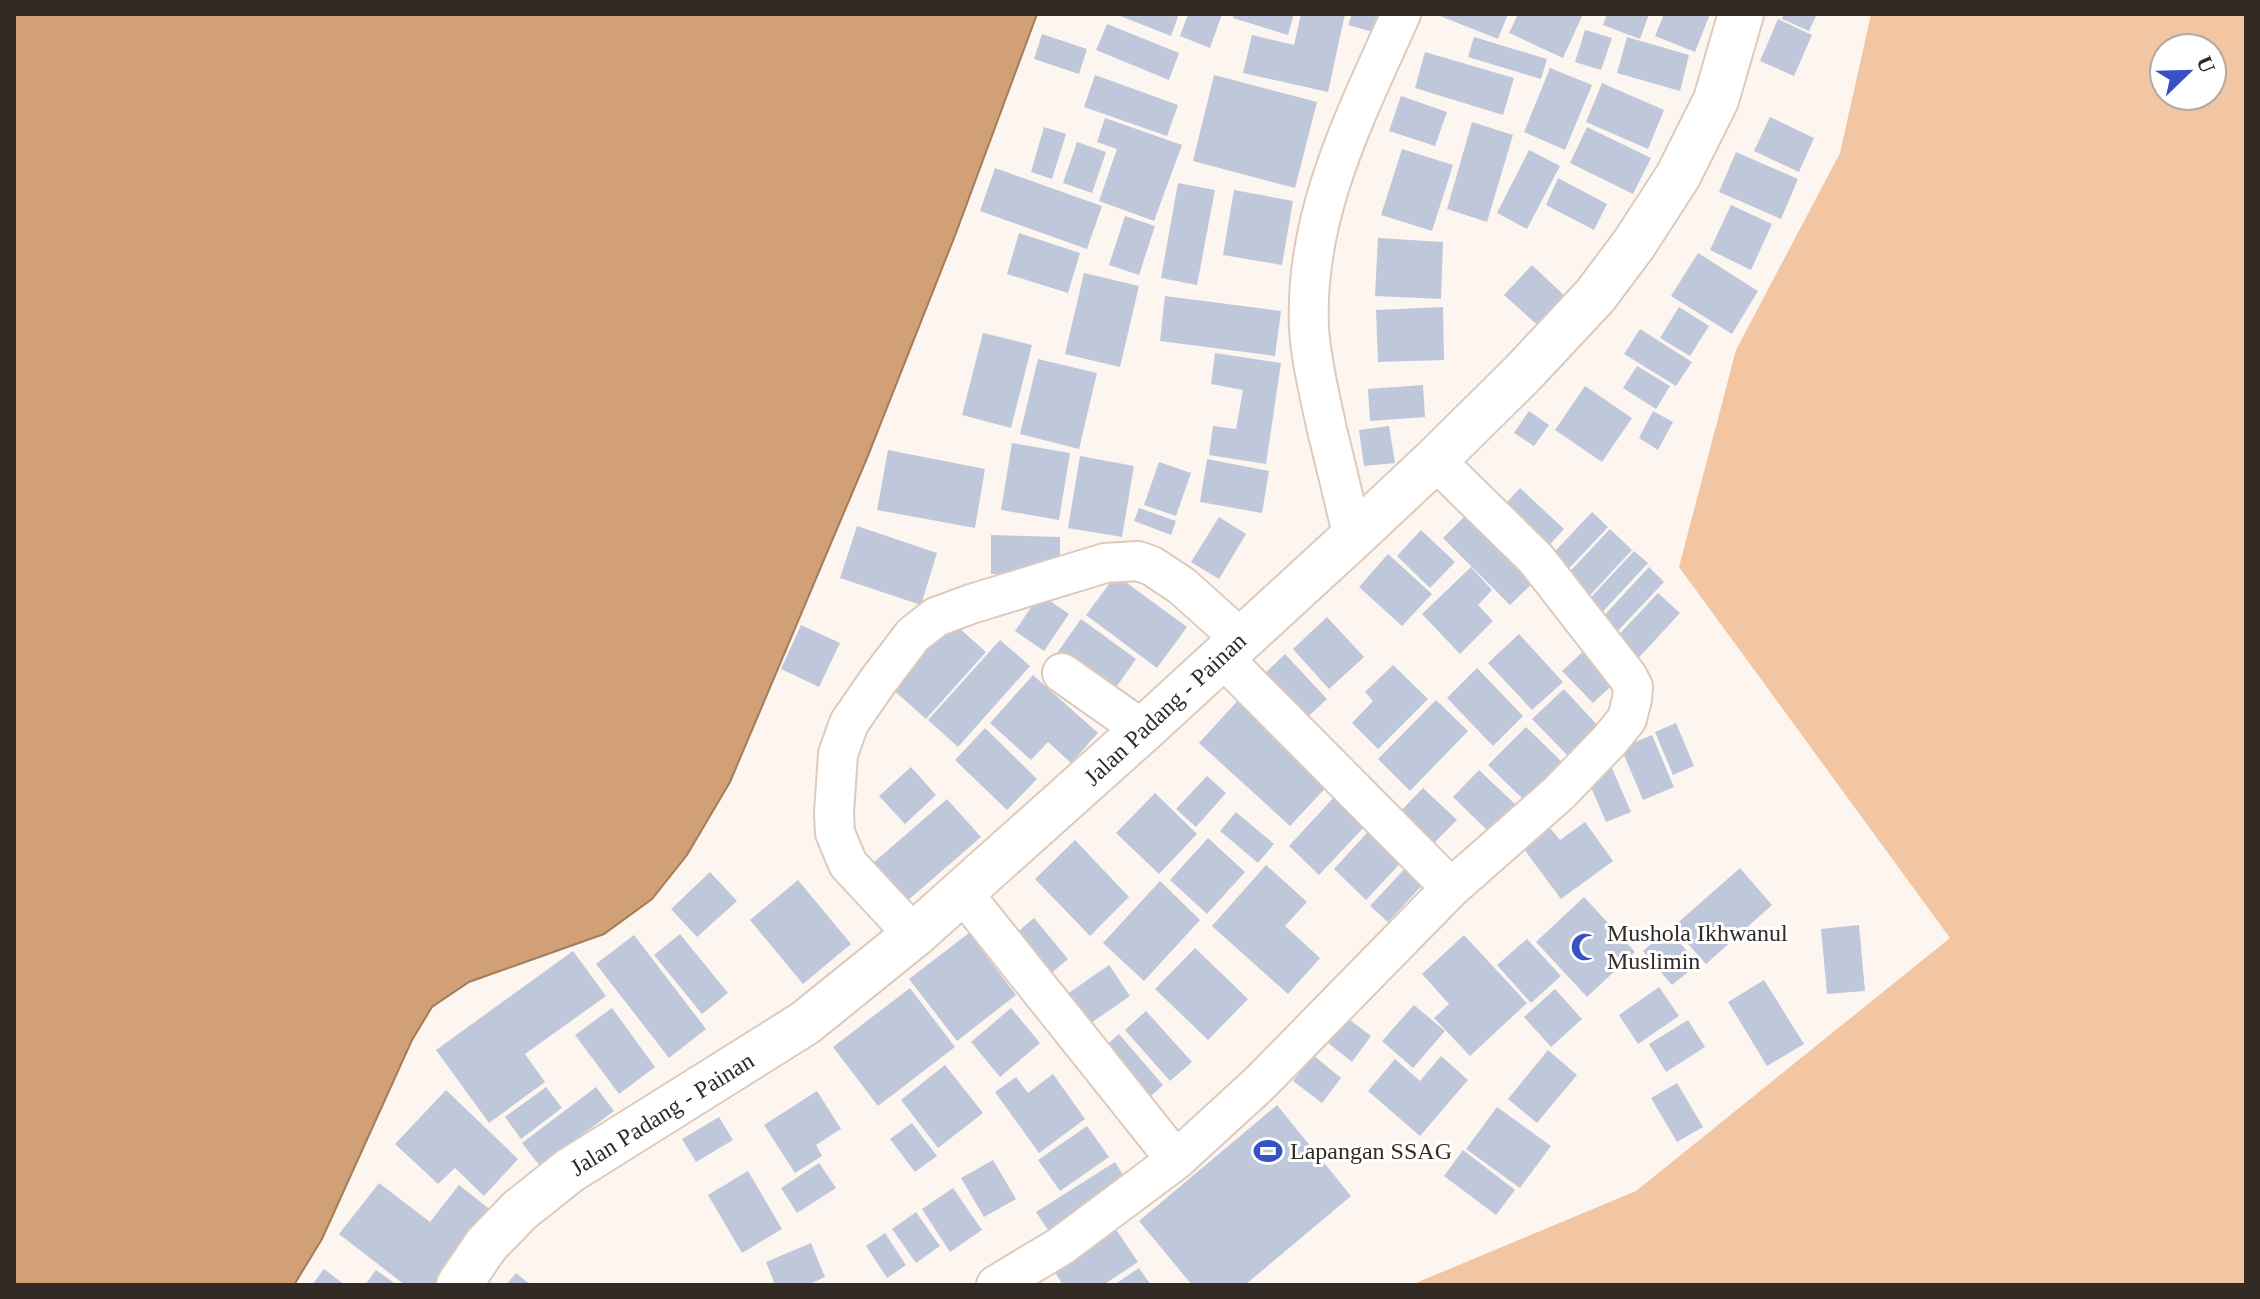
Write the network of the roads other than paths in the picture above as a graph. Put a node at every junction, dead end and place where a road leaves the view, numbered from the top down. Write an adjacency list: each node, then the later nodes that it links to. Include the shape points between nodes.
1 (1401, 14): 4 (street, via 1351,125 1321,211 1309,286 1316,383)
2 (1741, 14): 3 (highway, Jalan Padang - Painan, via 1716,100 1678,176 1634,244 1595,296)
3 (1435, 460): 4 (highway, Jalan Padang - Painan); 8 (street, via 1536,559 1633,687 1627,719 1610,740 1559,793)
4 (1353, 537): 5 (highway, Jalan Padang - Painan)
5 (1231, 648): 7 (highway, Jalan Padang - Painan); 8 (street); 10 (street, via 1182,586 1138,561 1105,563 971,604 936,617 913,635 849,723 838,754 834,813 835,833 848,864)
6 (1062, 673): 7 (street)
7 (1143, 730): 9 (highway, Jalan Padang - Painan)
8 (1451, 888): 11 (street, via 1261,1082)
9 (963, 893): 10 (highway, Jalan Padang - Painan); 11 (street)
10 (914, 935): 12 (highway, Jalan Padang - Painan, via 805,1023 569,1171 486,1245)
11 (1176, 1160): 13 (street, via 1061,1246)
12 (459, 1285)
13 (996, 1285)

